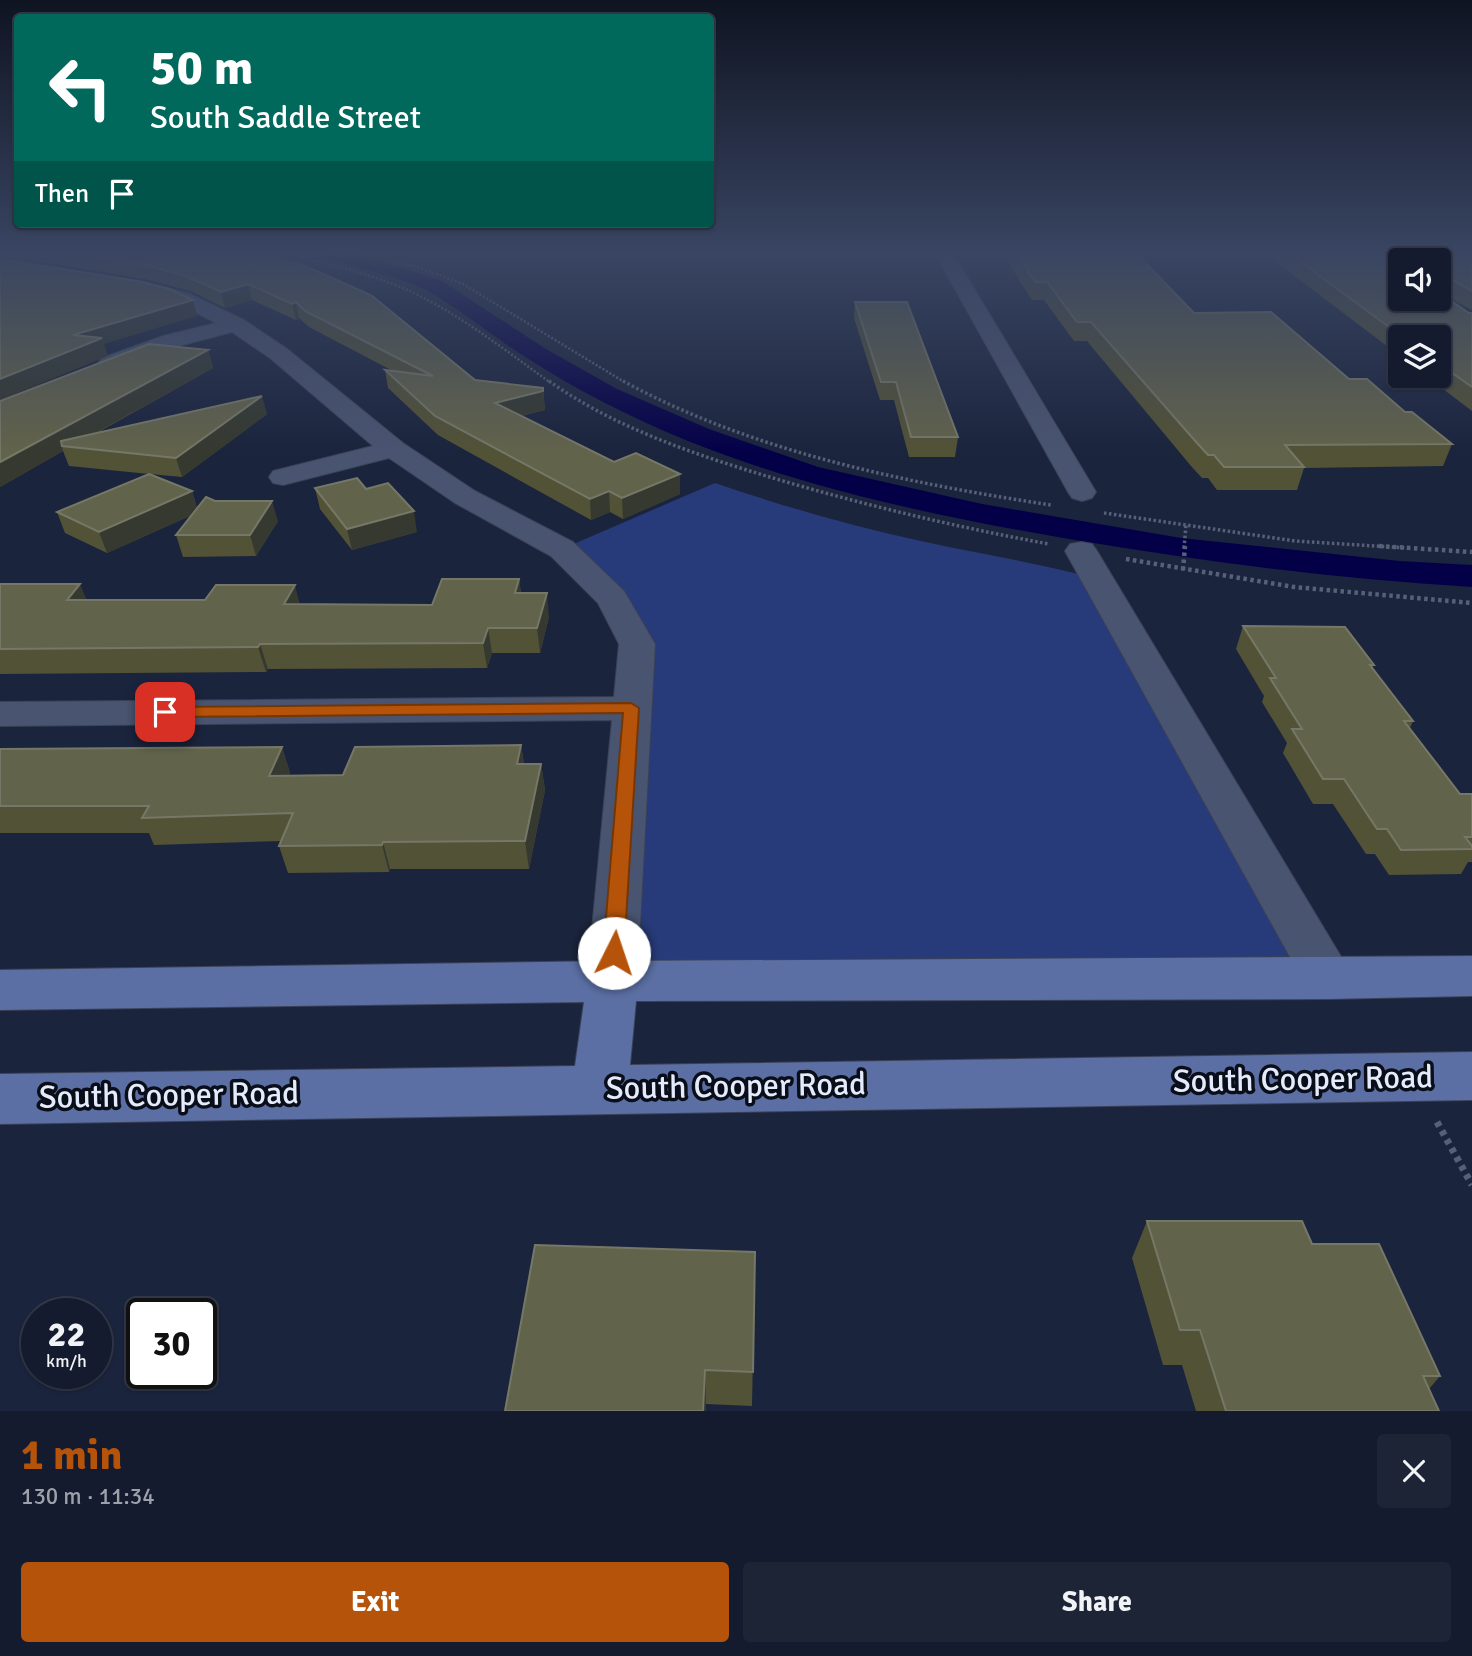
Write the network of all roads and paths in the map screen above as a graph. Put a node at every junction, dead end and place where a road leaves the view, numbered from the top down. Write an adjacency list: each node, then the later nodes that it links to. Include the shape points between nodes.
1 (228, 321): 5 (street)
2 (463, 321): 12 (path, via 567,394 713,460 976,531)
3 (523, 321): 10 (path, via 652,396 745,432 926,483)
4 (983, 321): 9 (street)
5 (236, 325): 6 (street, via 171,341); 7 (street, via 278,353)
6 (94, 369)
7 (393, 449): 8 (street); 16 (street, via 465,497 562,549 612,597 636,644)
8 (283, 477)
9 (1088, 502): 11 (path)
10 (1056, 506)
11 (1186, 525): 13 (path, via 1295,541); 14 (path)
12 (1082, 551): 14 (path); 19 (street)
13 (1472, 552)
14 (1183, 570): 15 (path, via 1294,587)
15 (1472, 603)
16 (631, 708): 17 (street); 20 (street)
17 (0, 714)
18 (1472, 976): 19 (main road)
19 (1328, 979): 20 (main road)
20 (612, 981): 21 (main road); 24 (main road)
21 (0, 990)
22 (1472, 1076): 23 (main road, South Cooper Road)
23 (1413, 1078): 24 (main road, South Cooper Road); 26 (path)
24 (600, 1088): 25 (main road, South Cooper Road)
25 (0, 1099)
26 (1472, 1185)

